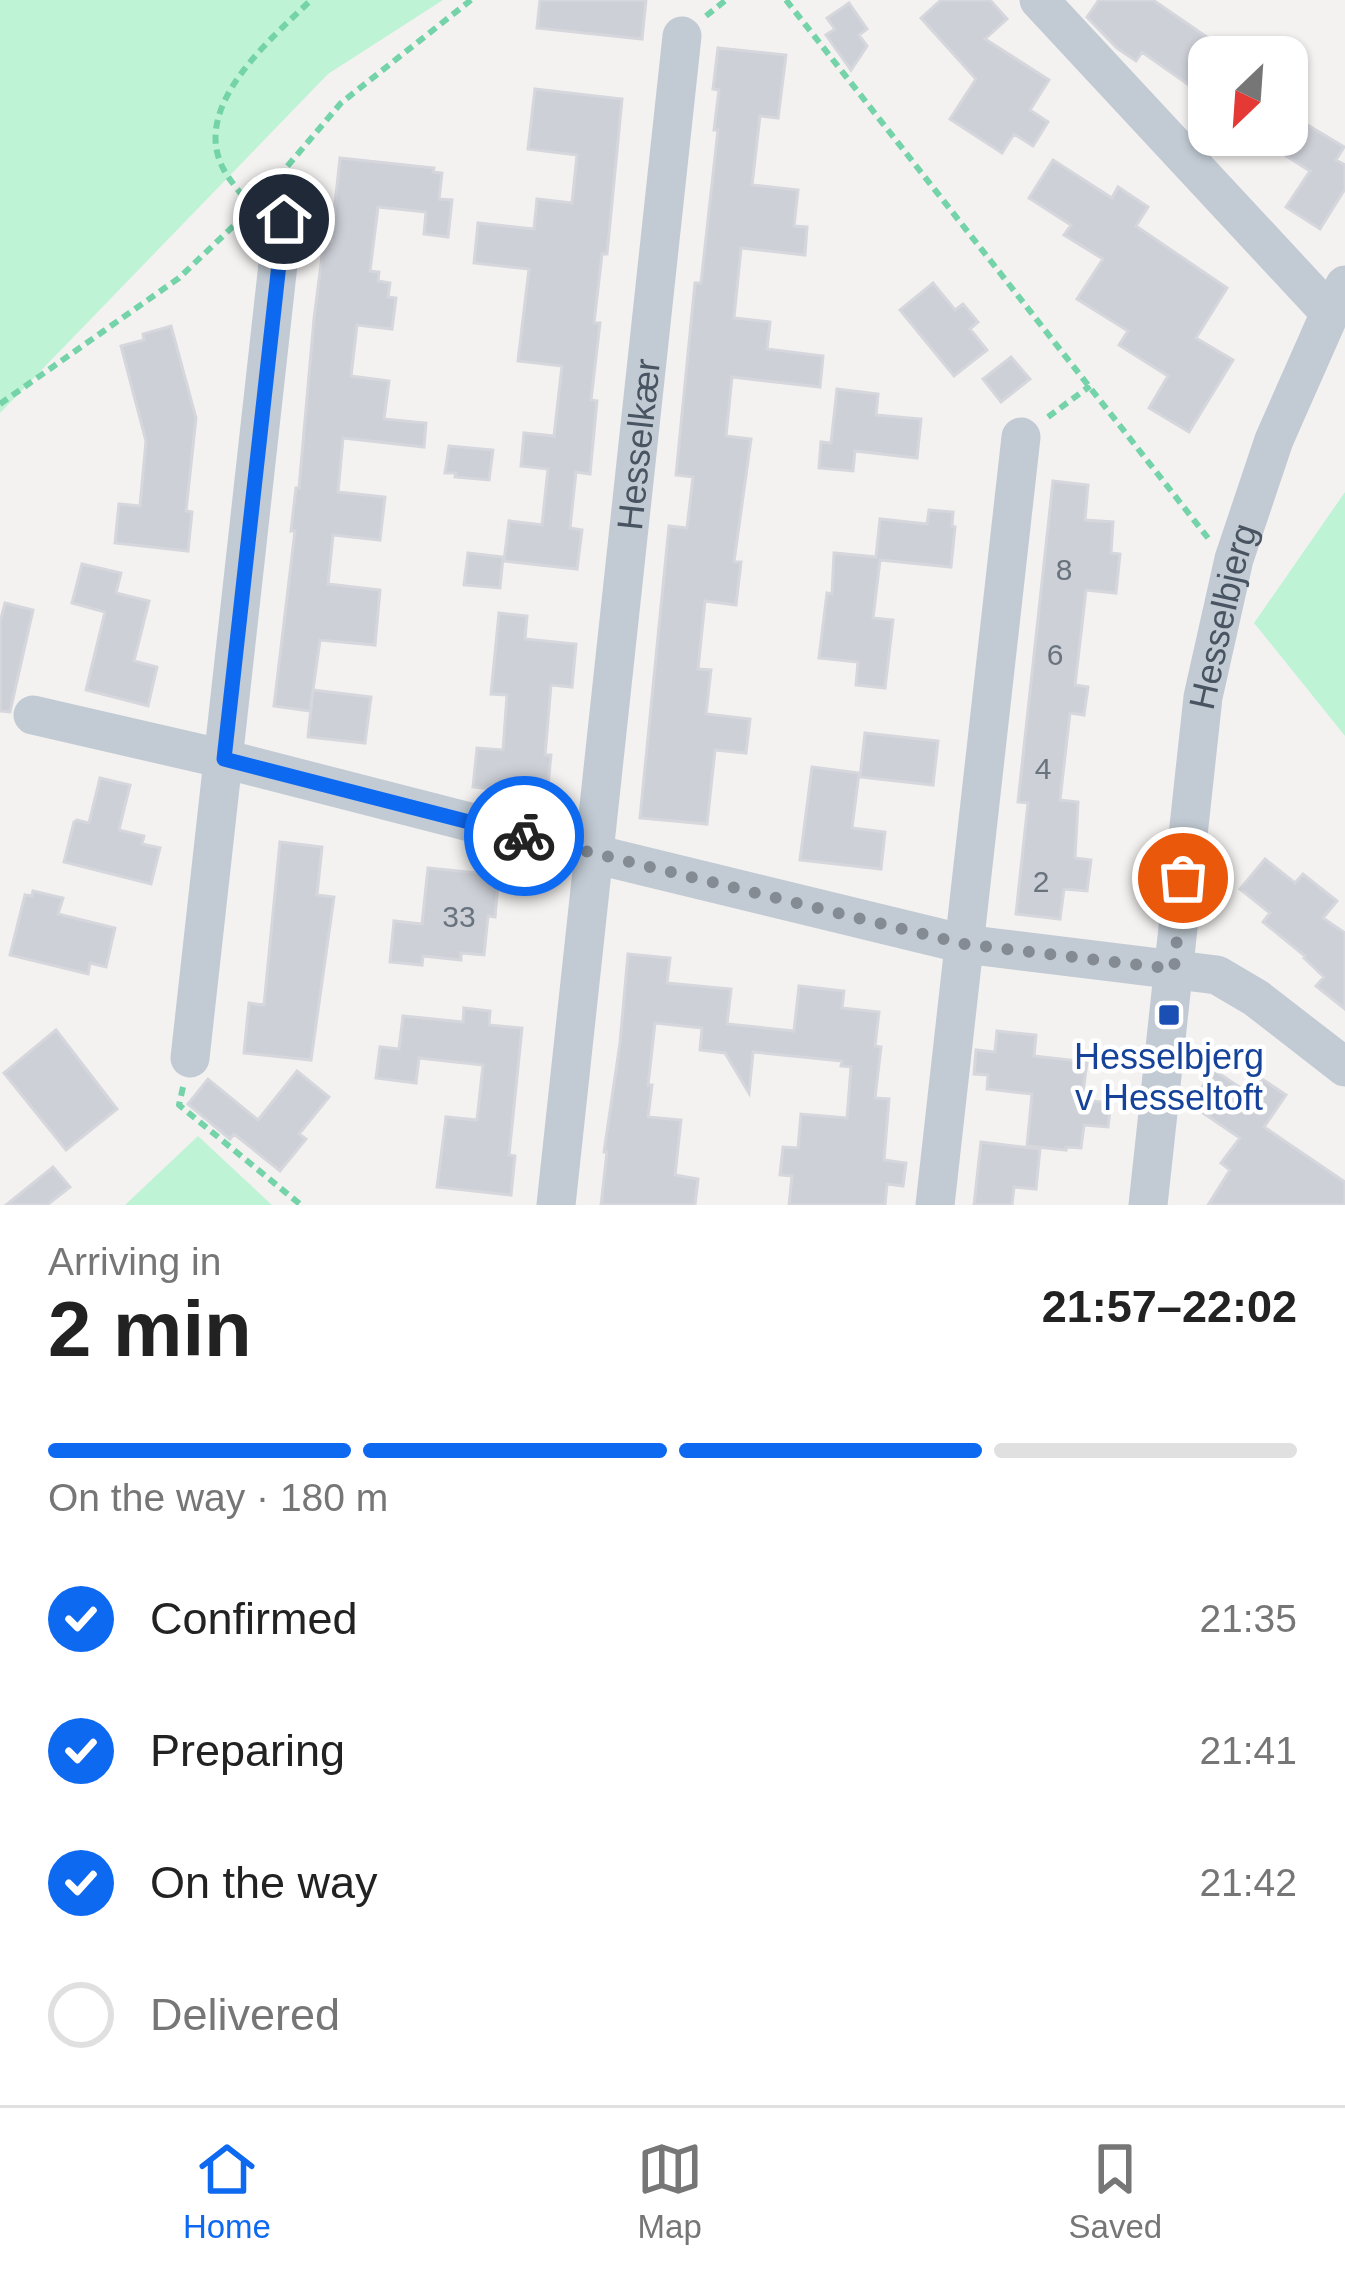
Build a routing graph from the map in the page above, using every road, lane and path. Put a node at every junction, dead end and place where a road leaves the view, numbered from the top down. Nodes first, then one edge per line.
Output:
1 (311, 0) edge
2 (471, 0) edge
3 (786, 0) edge
4 (1039, 0) edge
5 (682, 36) dead end
6 (268, 206) junction
7 (1337, 299) edge
8 (1090, 386) junction
9 (0, 404) edge
10 (1021, 436) joint
11 (1234, 559) junction
12 (33, 716) dead end
13 (224, 759) junction
14 (594, 854) junction
15 (964, 944) junction
16 (1174, 969) junction
17 (190, 1058) joint
18 (1345, 1067) edge
19 (301, 1205) edge
20 (556, 1205) edge
21 (934, 1205) edge
22 (1148, 1205) edge

1 - 6 path
2 - 6 path
3 - 8 path
4 - 7 street
5 - 14 street, Hesselkær
6 - 9 path
6 - 13 street
7 - 11 street, Hesselbjerg
8 - 10 path
8 - 11 path
10 - 15 street
11 - 16 street, Hesselbjerg
12 - 13 street
13 - 14 street
13 - 17 street
14 - 15 street
14 - 20 street, Hesselkær
15 - 16 street
15 - 21 street
16 - 18 street
16 - 22 street, Hesselbjerg
17 - 19 path

